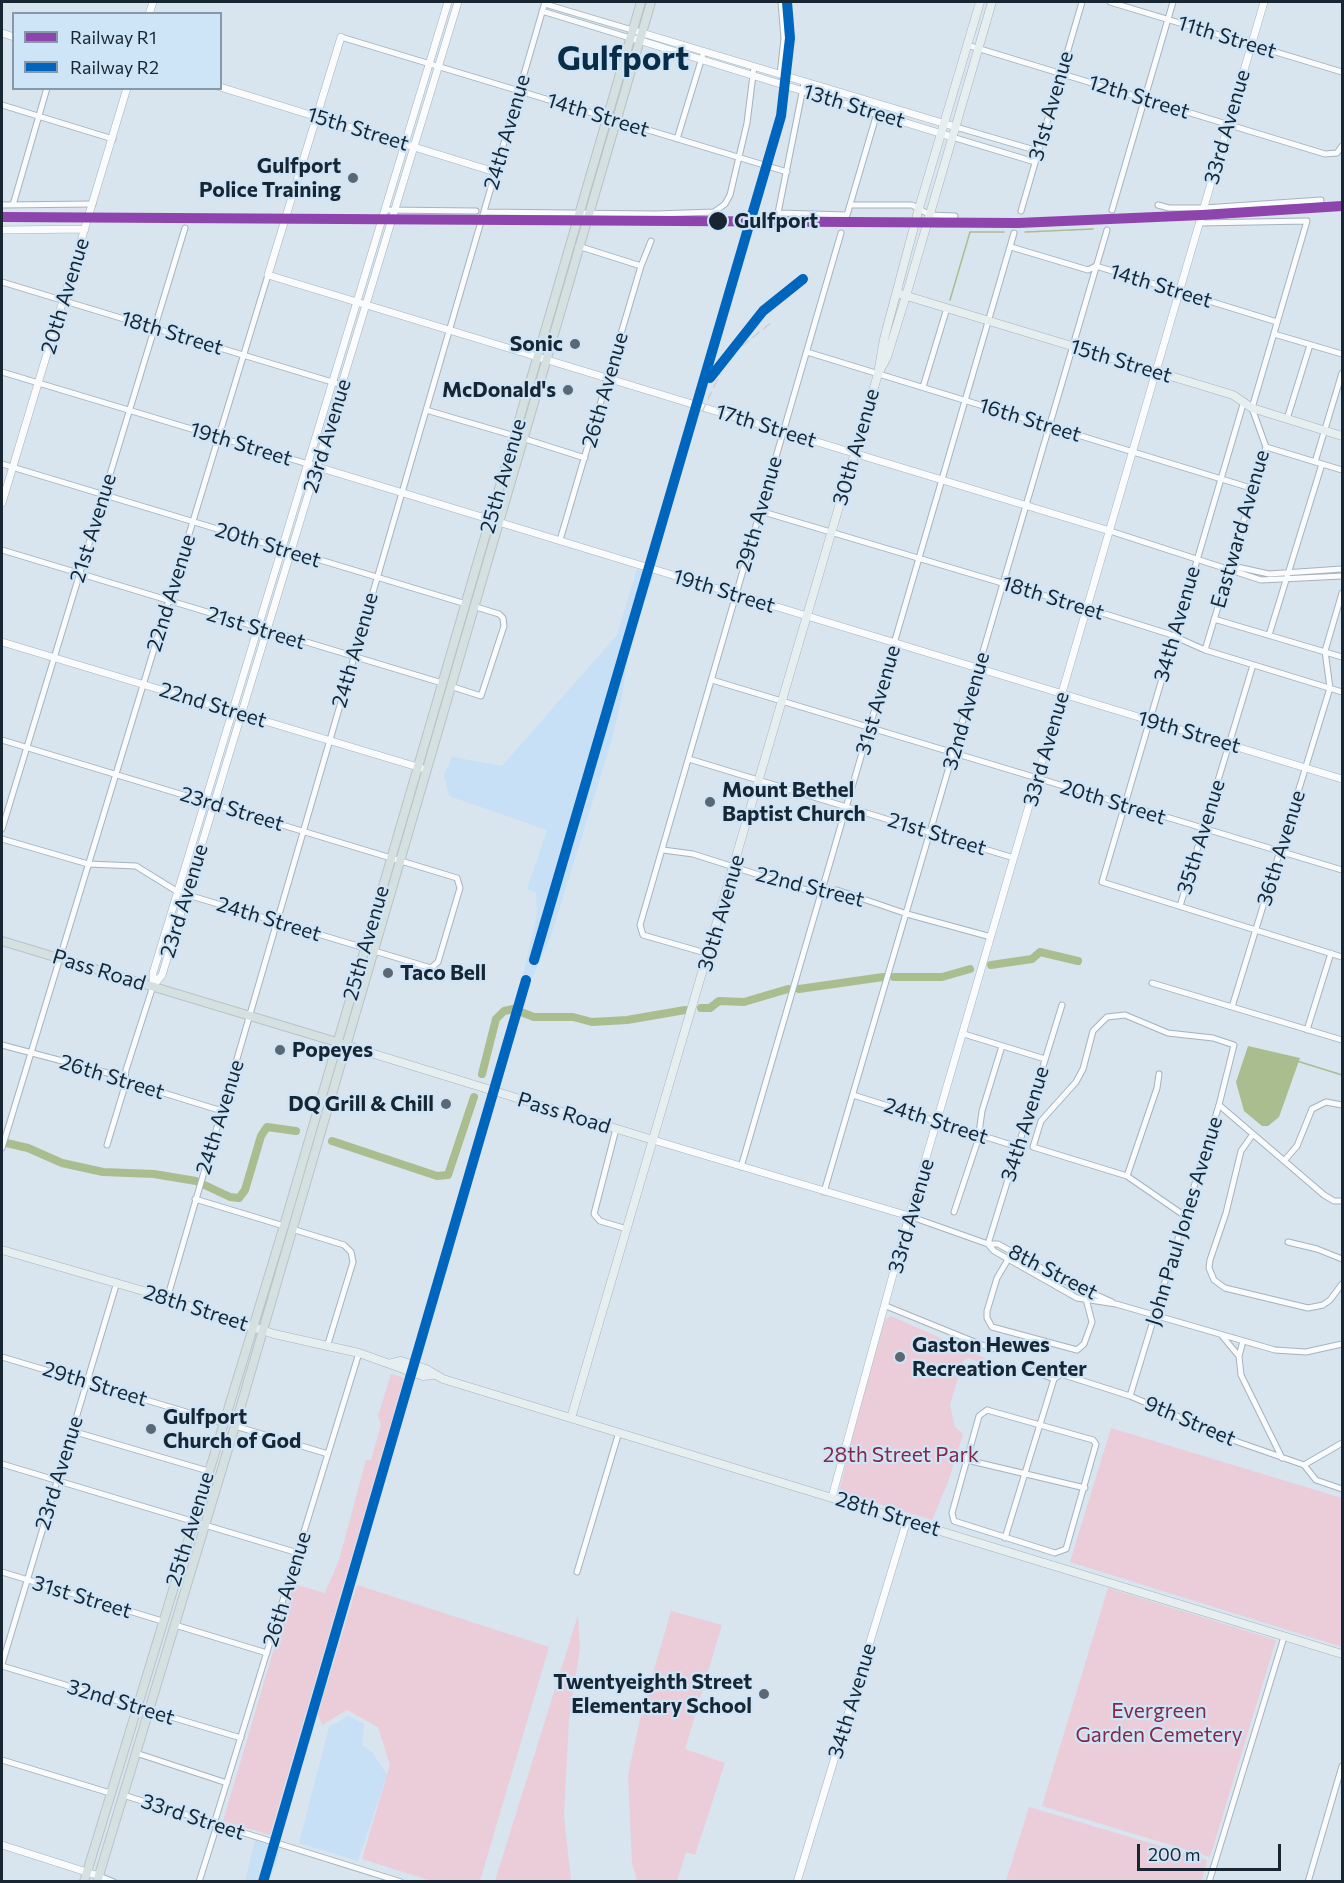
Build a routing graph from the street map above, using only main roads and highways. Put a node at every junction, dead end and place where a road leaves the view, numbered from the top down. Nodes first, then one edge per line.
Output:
1 (641, 2) edge
2 (651, 2) edge
3 (980, 2) edge
4 (992, 2) edge
5 (636, 35) junction
6 (583, 214) junction
7 (897, 293) junction
8 (906, 296) junction
9 (541, 358) junction
10 (878, 374) junction
11 (1342, 436) edge
12 (2, 941) edge
13 (341, 1044) junction
14 (653, 1140) junction
15 (2, 1250) edge
16 (258, 1329) junction
17 (572, 1418) junction
18 (1342, 1654) edge
19 (98, 1879) edge
20 (84, 1881) edge

1 - 5 main road, 25th Avenue
2 - 5 main road, 25th Avenue
3 - 7 main road, 30th Avenue
4 - 8 main road, 30th Avenue
5 - 6 main road, 25th Avenue
6 - 9 main road, 25th Avenue
6 - 9 main road, 25th Avenue
7 - 8 main road, 15th Street
7 - 10 main road, 30th Avenue
8 - 10 main road, 30th Avenue
8 - 11 main road, 15th Street
9 - 13 main road, 25th Avenue
10 - 14 main road, 30th Avenue
12 - 13 main road, Pass Road
13 - 14 main road, Pass Road
13 - 16 main road, 25th Avenue
14 - 17 main road, 30th Avenue
15 - 16 main road, 28th Street
16 - 17 main road, 28th Street
16 - 19 main road, 25th Avenue
16 - 20 main road, 25th Avenue
17 - 18 main road, 28th Street

